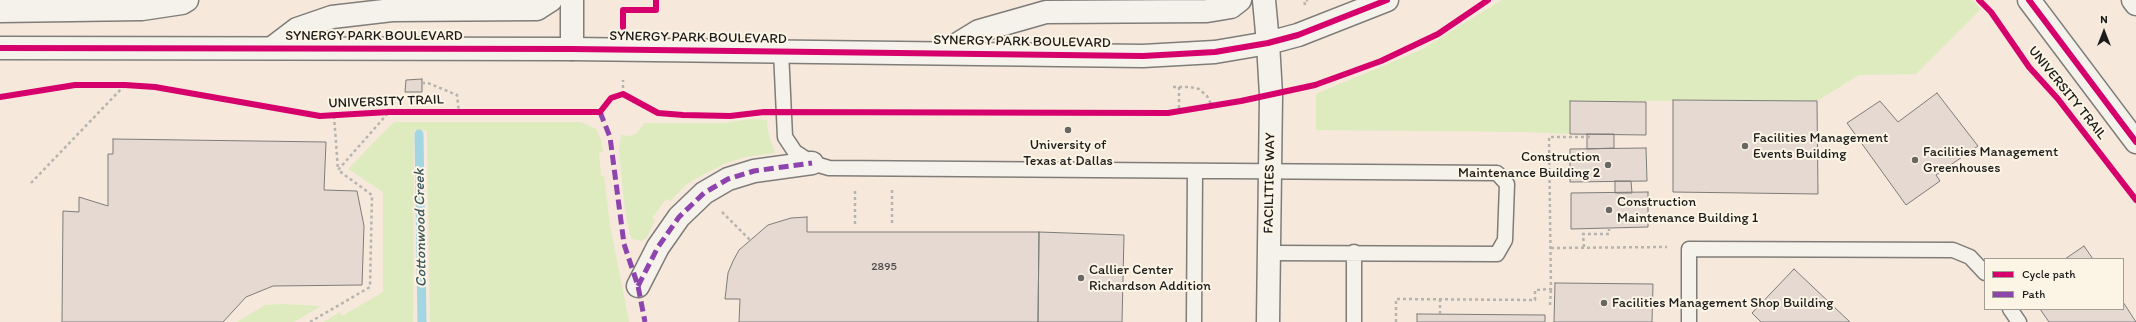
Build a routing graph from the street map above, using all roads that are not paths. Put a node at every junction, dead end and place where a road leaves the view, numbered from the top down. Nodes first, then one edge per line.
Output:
1 (187, 0) edge
2 (551, 0) edge
3 (572, 0) edge
4 (1240, 0) edge
5 (1264, 0) edge
6 (1387, 0) edge
7 (2029, 0) edge
8 (2133, 0) edge
9 (2136, 4) edge
10 (0, 11) edge
11 (1268, 43) junction
12 (0, 48) edge
13 (272, 48) junction
14 (572, 48) junction
15 (781, 51) junction
16 (943, 53) junction
17 (2136, 142) edge
18 (812, 163) junction
19 (1195, 171) junction
20 (1270, 171) junction
21 (1354, 252) junction
22 (1269, 253) junction
23 (1984, 272) edge
24 (638, 286) dead end
25 (2011, 310) edge
26 (1194, 322) edge
27 (1268, 322) edge
28 (1354, 322) edge
29 (1689, 322) edge
30 (2019, 322) edge

1 - 10 street
2 - 13 street
3 - 14 street
4 - 16 street
5 - 11 street, FACILITIES WAY
6 - 11 street, SYNERGY PARK BOULEVARD
7 - 17 street
8 - 9 street
11 - 16 street, SYNERGY PARK BOULEVARD
11 - 20 street, FACILITIES WAY
12 - 13 street, SYNERGY PARK BOULEVARD
13 - 14 street, SYNERGY PARK BOULEVARD
14 - 15 street, SYNERGY PARK BOULEVARD
15 - 16 street, SYNERGY PARK BOULEVARD
15 - 18 lane
18 - 19 lane
18 - 24 street
19 - 20 lane
19 - 26 lane
20 - 21 lane
20 - 22 street, FACILITIES WAY
21 - 22 lane
21 - 28 lane
22 - 27 street, FACILITIES WAY
23 - 29 lane
25 - 30 lane

